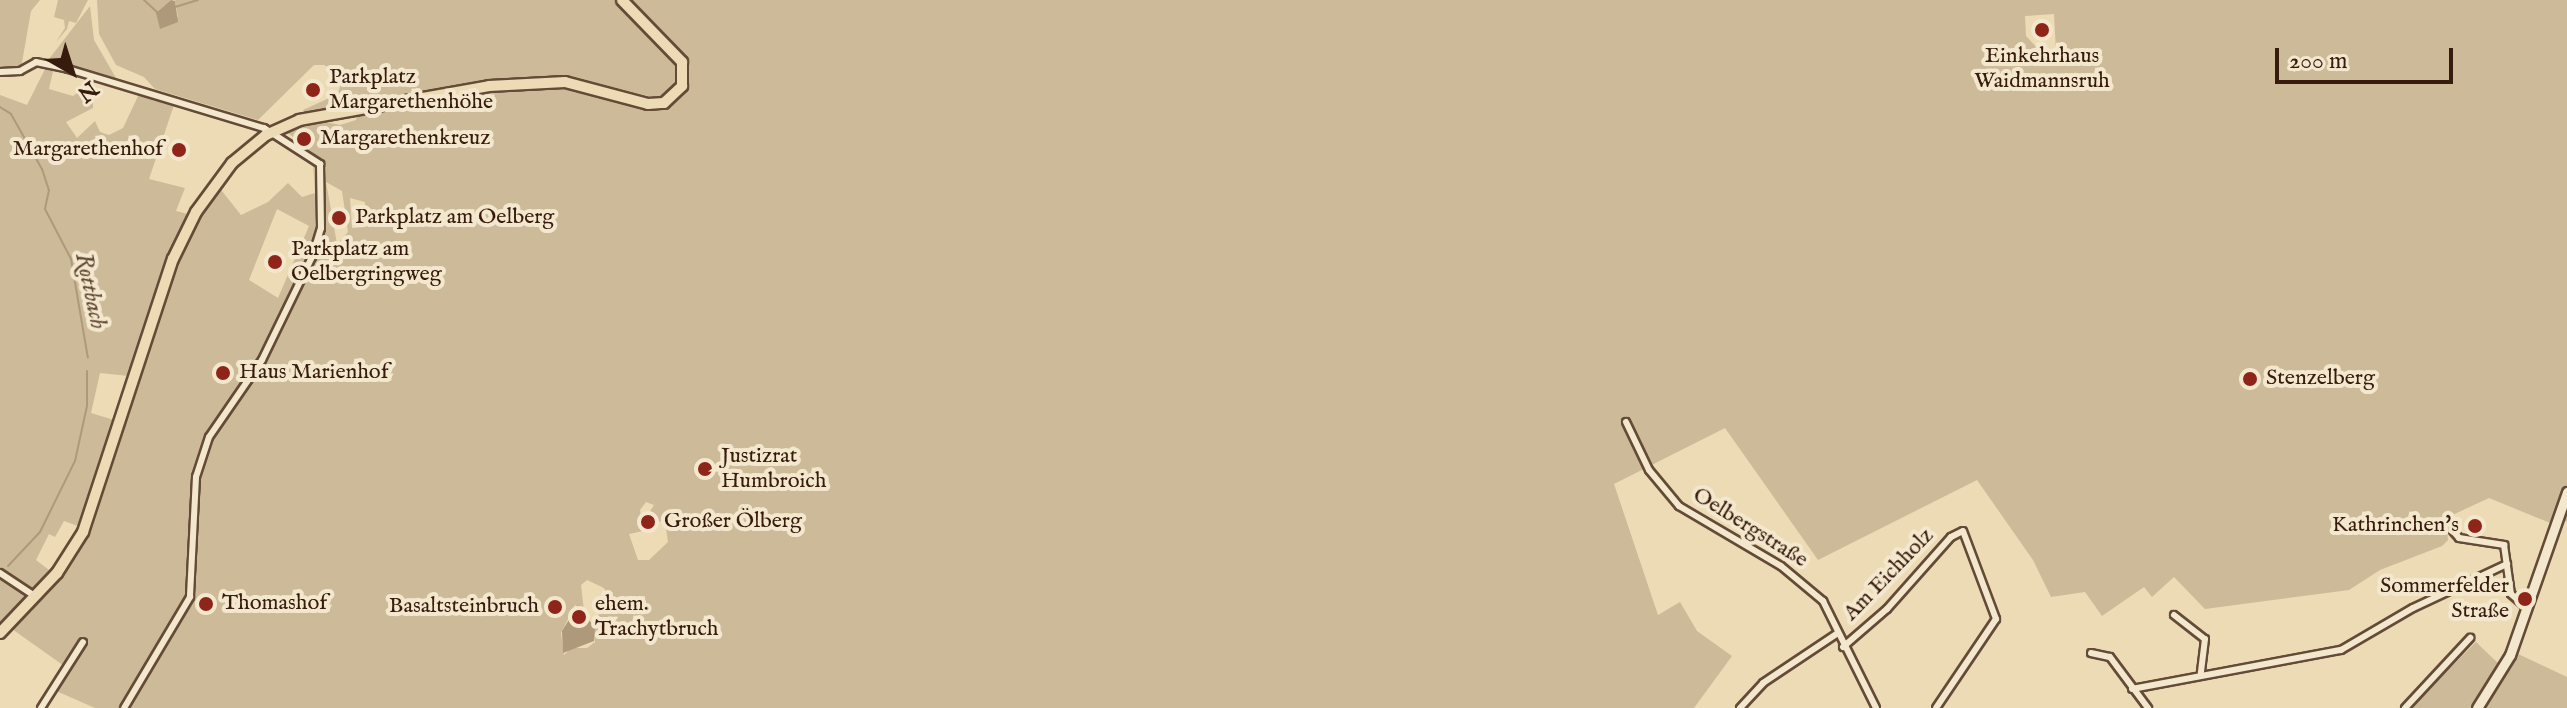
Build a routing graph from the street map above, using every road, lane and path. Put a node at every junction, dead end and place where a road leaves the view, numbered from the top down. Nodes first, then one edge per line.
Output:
1 (622, 0) edge
2 (0, 72) edge
3 (272, 132) junction
4 (1626, 422) dead end
5 (2567, 492) edge
6 (2453, 531) dead end
7 (2507, 564) junction
8 (0, 573) edge
9 (36, 597) junction
10 (2527, 608) junction
11 (2174, 615) dead end
12 (0, 633) edge
13 (1838, 633) junction
14 (2470, 638) dead end
15 (83, 642) dead end
16 (1843, 647) junction
17 (2091, 653) dead end
18 (2201, 673) junction
19 (2132, 689) junction
20 (41, 708) edge
21 (124, 708) edge
22 (1740, 708) edge
23 (1876, 708) edge
24 (1936, 708) edge
25 (2148, 708) edge
26 (2405, 708) edge
27 (2477, 708) edge

1 - 3 main road
2 - 3 street
3 - 9 main road
3 - 21 street
4 - 13 street, Oelbergstraße
5 - 10 main road
6 - 7 street
7 - 10 street
7 - 18 street
8 - 9 street
9 - 12 main road
10 - 27 main road
11 - 18 street
13 - 16 street, Oelbergstraße
13 - 22 street
14 - 26 street
15 - 20 street
16 - 23 street, Oelbergstraße
16 - 24 street, Am Eichholz
17 - 19 street
18 - 19 street
19 - 25 street

